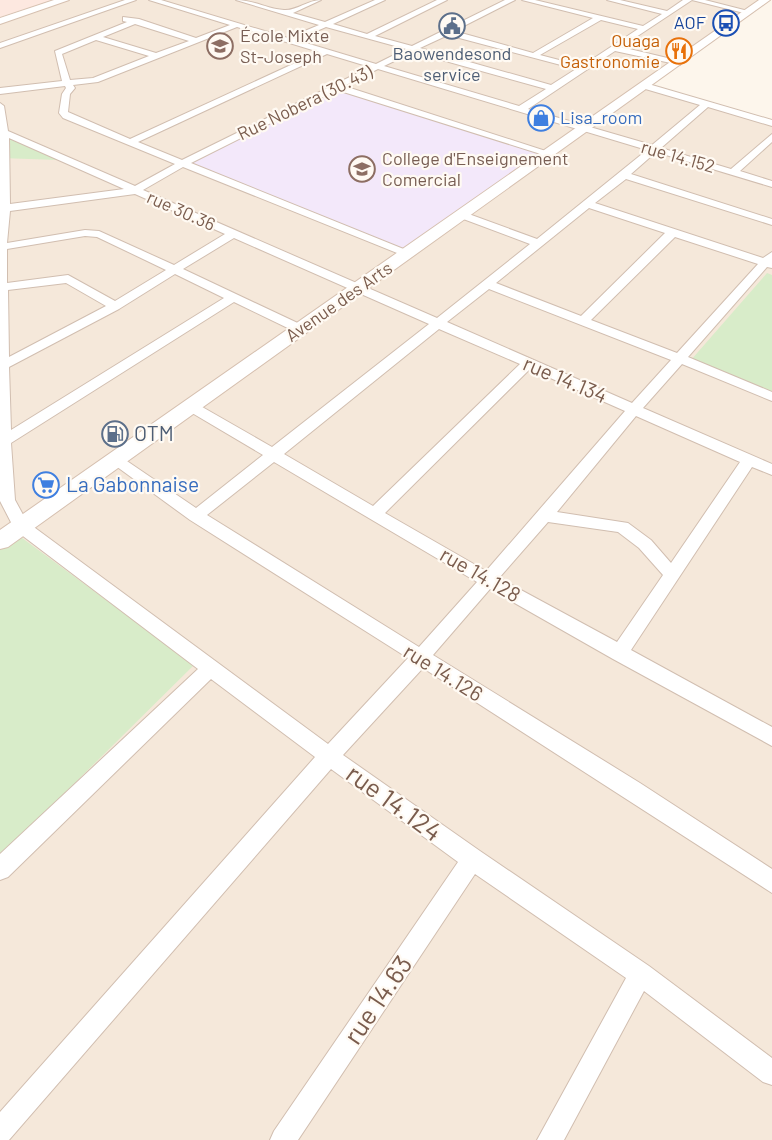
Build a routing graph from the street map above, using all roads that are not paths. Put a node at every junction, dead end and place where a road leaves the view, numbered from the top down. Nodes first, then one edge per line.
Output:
1 (52, 0) edge
2 (64, 0) edge
3 (132, 0) edge
4 (153, 0) edge
5 (240, 0) edge
6 (317, 0) edge
7 (381, 0) edge
8 (425, 0) edge
9 (511, 0) edge
10 (526, 0) edge
11 (611, 0) edge
12 (688, 0) edge
13 (695, 0) edge
14 (765, 0) edge
15 (440, 1) edge
16 (102, 11) junction
17 (748, 12) junction
18 (286, 13) junction
19 (668, 13) junction
20 (598, 18) junction
21 (0, 19) edge
22 (136, 21) junction
23 (326, 24) junction
24 (237, 25) junction
25 (643, 28) junction
26 (447, 32) junction
27 (368, 36) junction
28 (94, 37) junction
29 (290, 40) junction
30 (197, 41) junction
31 (0, 46) edge
32 (613, 48) junction
33 (414, 49) junction
34 (326, 52) junction
35 (534, 55) junction
36 (156, 56) junction
37 (677, 63) junction
38 (378, 67) junction
39 (581, 68) junction
40 (66, 82) junction
41 (645, 86) junction
42 (337, 87) junction
43 (551, 88) junction
44 (0, 91) edge
45 (706, 104) junction
46 (0, 106) edge
47 (521, 109) junction
48 (772, 123) edge
49 (585, 129) junction
50 (3, 132) junction
51 (772, 137) edge
52 (130, 142) junction
53 (3, 146) edge
54 (651, 149) junction
55 (550, 154) junction
56 (183, 163) junction
57 (733, 172) junction
58 (624, 175) junction
59 (772, 184) edge
60 (134, 191) junction
61 (587, 204) junction
62 (2, 209) edge
63 (462, 216) junction
64 (772, 222) edge
65 (673, 232) junction
66 (233, 234) junction
67 (537, 243) junction
68 (1, 247) edge
69 (407, 254) junction
70 (770, 261) edge
71 (174, 269) junction
72 (487, 284) junction
73 (3, 287) junction
74 (359, 289) junction
75 (232, 298) junction
76 (115, 306) junction
77 (583, 321) junction
78 (436, 324) junction
79 (300, 329) junction
80 (1, 338) edge
81 (681, 359) junction
82 (528, 364) junction
83 (4, 365) junction
84 (772, 397) edge
85 (192, 407) junction
86 (634, 409) junction
87 (4, 441) junction
88 (275, 455) junction
89 (749, 460) junction
90 (116, 461) junction
91 (772, 470) edge
92 (374, 514) junction
93 (196, 516) junction
94 (545, 516) junction
95 (21, 526) junction
96 (0, 541) edge
97 (672, 575) junction
98 (488, 580) junction
99 (619, 654) junction
100 (420, 658) junction
101 (211, 668) junction
102 (770, 731) edge
103 (329, 756) junction
104 (472, 859) junction
105 (0, 869) edge
106 (772, 882) edge
107 (641, 975) junction
108 (772, 1073) edge
109 (0, 1131) edge
110 (283, 1140) edge
111 (550, 1140) edge

1 - 21 street
2 - 21 street
3 - 16 street
4 - 24 street, rue 14.152
5 - 18 street
6 - 18 street
7 - 23 street
8 - 15 street
9 - 26 street, Rue Nobera (30.43)
10 - 20 street
11 - 19 street
12 - 19 street
13 - 17 street
14 - 17 street, Avenue des Arts
15 - 27 street
16 - 22 street
16 - 31 street
17 - 37 street, Avenue des Arts
18 - 23 street
19 - 25 street
20 - 25 street
20 - 35 street
22 - 28 street
22 - 30 street
23 - 27 street
23 - 29 street
24 - 29 street, rue 14.152
24 - 30 street
25 - 32 street
26 - 33 street, Rue Nobera (30.43)
26 - 35 street
27 - 33 street
28 - 36 street
28 - 40 street
29 - 34 street, rue 14.152
30 - 36 street
32 - 37 street
32 - 39 street
33 - 38 street, Rue Nobera (30.43)
33 - 43 street
34 - 38 street, rue 14.152
34 - 52 street
35 - 39 street
36 - 40 street
37 - 41 street, Avenue des Arts
38 - 42 street, Rue Nobera (30.43)
38 - 47 street, rue 14.152
39 - 43 street
40 - 44 street
40 - 52 street
41 - 45 street
41 - 49 street, Avenue des Arts
42 - 55 street
42 - 56 street, Rue Nobera (30.43)
43 - 47 street
45 - 48 street
45 - 54 street
46 - 50 street
47 - 49 street, rue 14.152
49 - 54 street, rue 14.152
49 - 55 street, Avenue des Arts
50 - 53 street
50 - 60 street, rue 30.36
51 - 57 street
52 - 56 street
53 - 62 street
54 - 57 street, rue 14.152
54 - 58 street
55 - 63 street, Avenue des Arts
56 - 60 street, Rue Nobera (30.43)
56 - 69 street
57 - 59 street, rue 14.152
58 - 61 street
58 - 64 street
60 - 62 street
60 - 66 street, rue 30.36
61 - 65 street
61 - 67 street
62 - 68 street
63 - 67 street
63 - 69 street, Avenue des Arts
65 - 70 street
65 - 77 street
66 - 71 street
66 - 74 street, rue 30.36
67 - 72 street
68 - 71 street
68 - 73 street
69 - 74 street, Avenue des Arts
70 - 81 street
71 - 75 street
71 - 76 street
72 - 77 street
72 - 78 street
73 - 76 street
73 - 80 street
74 - 78 street, rue 14.134
74 - 79 street, Avenue des Arts
75 - 79 street
75 - 87 street
76 - 83 street
77 - 81 street
78 - 82 street, rue 14.134
78 - 88 street
79 - 85 street, Avenue des Arts
80 - 83 street
81 - 84 street
81 - 86 street
82 - 86 street, rue 14.134
82 - 92 street
83 - 87 street
85 - 88 street, rue 14.128
85 - 90 street, Avenue des Arts
86 - 89 street, rue 14.134
86 - 94 street
87 - 95 street
88 - 92 street, rue 14.128
88 - 93 street
89 - 91 street, rue 14.134
89 - 97 street
90 - 93 street, rue 14.126
90 - 95 street, Avenue des Arts
92 - 98 street, rue 14.128
93 - 100 street, rue 14.126
94 - 97 street
94 - 98 street
95 - 96 street, Avenue des Arts
95 - 101 street, rue 14.124
97 - 99 street
98 - 99 street, rue 14.128
98 - 100 street
99 - 102 street, rue 14.128
100 - 103 street
100 - 106 street, rue 14.126
101 - 103 street, rue 14.124
101 - 105 street
103 - 104 street, rue 14.124
103 - 109 street
104 - 107 street, rue 14.124
104 - 110 street, rue 14.63
107 - 108 street, rue 14.124
107 - 111 street

